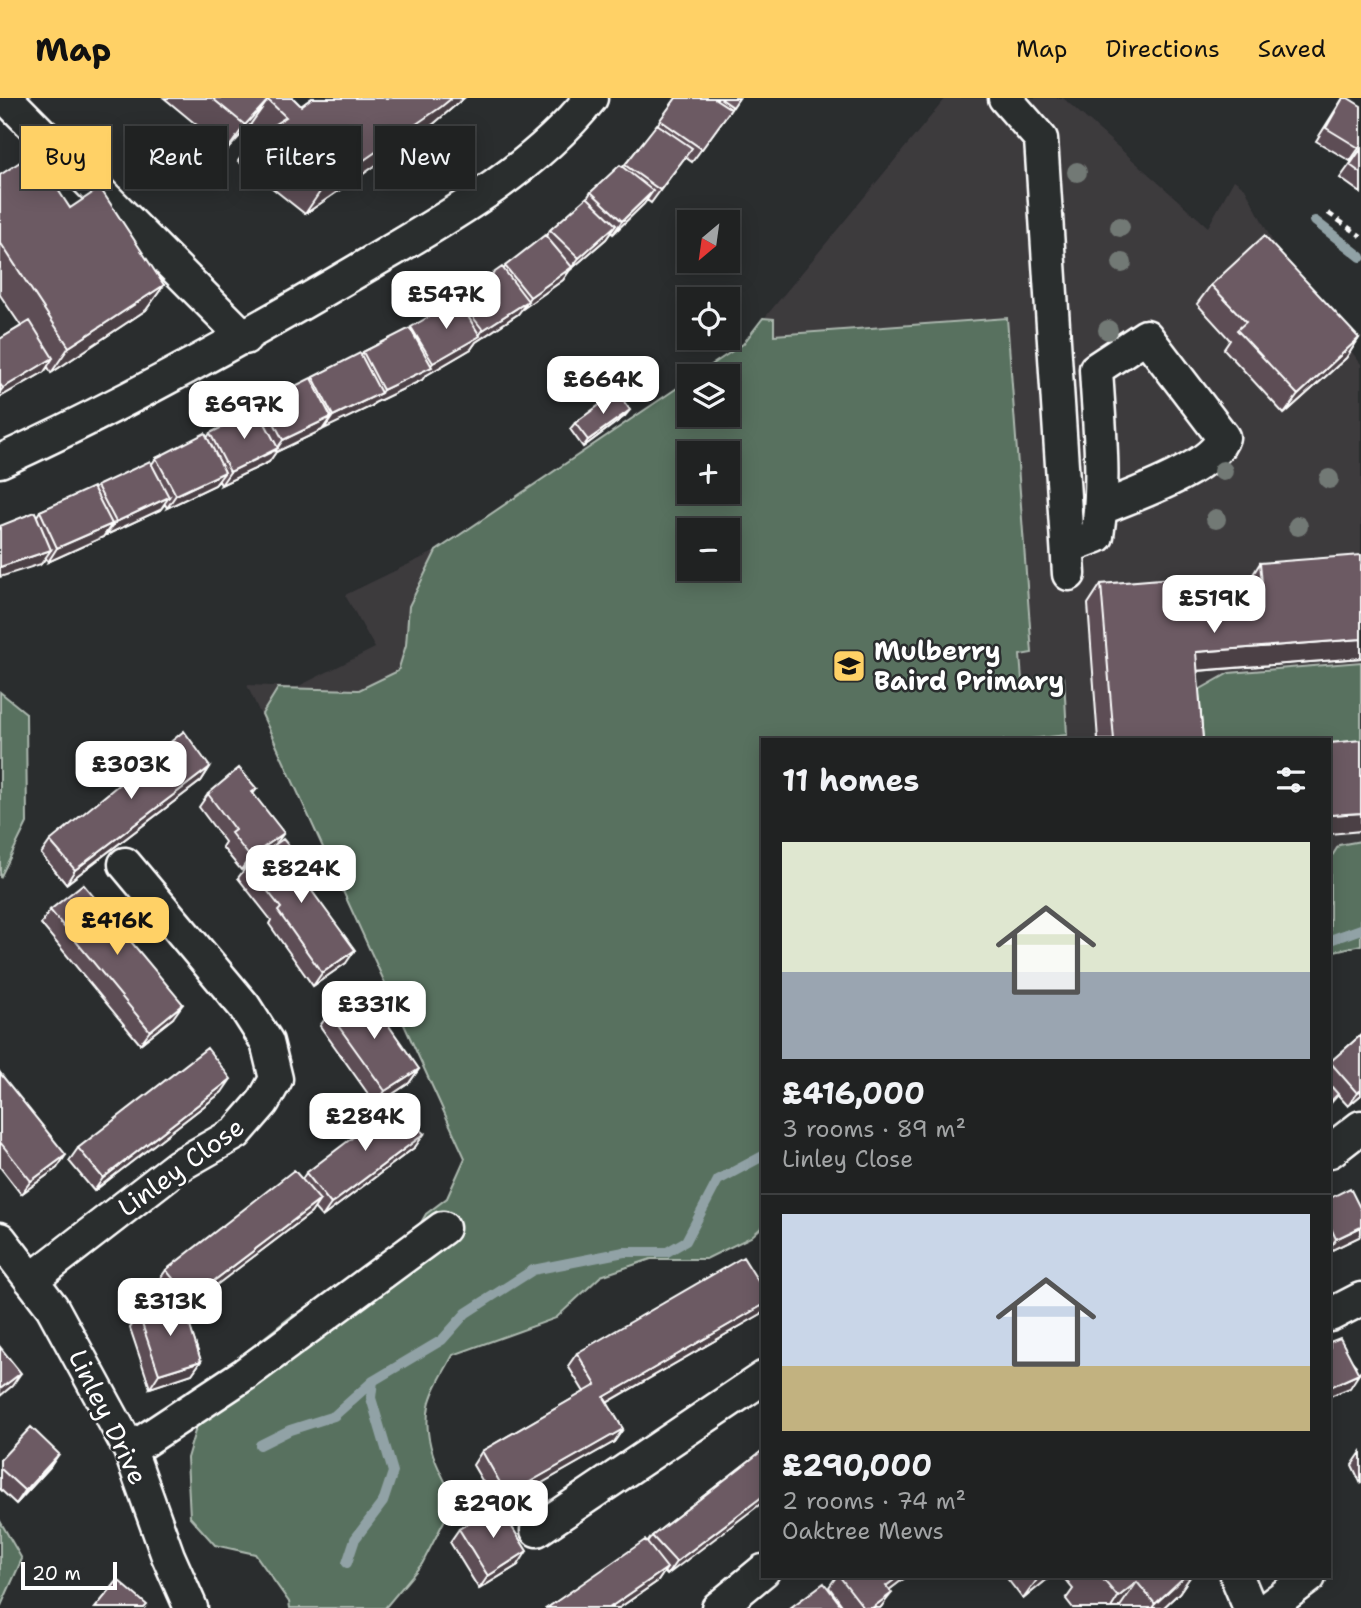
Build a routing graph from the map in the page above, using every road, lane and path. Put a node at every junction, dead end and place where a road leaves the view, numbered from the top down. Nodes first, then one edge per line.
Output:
1 (6, 98) edge
2 (591, 98) edge
3 (1005, 98) edge
4 (1328, 214) dead end
5 (1361, 236) edge
6 (245, 338) junction
7 (0, 461) edge
8 (1102, 508) junction
9 (125, 864) dead end
10 (1361, 1127) edge
11 (1331, 1150) edge
12 (443, 1228) dead end
13 (0, 1239) edge
14 (31, 1280) junction
15 (1361, 1298) edge
16 (1331, 1314) edge
17 (1346, 1356) edge
18 (1361, 1373) edge
19 (761, 1379) edge
20 (130, 1450) junction
21 (537, 1530) dead end
22 (761, 1573) edge
23 (1237, 1578) edge
24 (1308, 1578) edge
25 (191, 1608) edge
26 (718, 1608) edge
27 (1250, 1608) edge
28 (1268, 1608) edge

1 - 6 street
2 - 6 street
3 - 8 street
4 - 5 path
6 - 7 street
8 - 8 street
9 - 14 street, Linley Close
10 - 11 street
12 - 20 street
13 - 14 street, Linley Drive
14 - 20 street, Linley Drive
15 - 16 street
17 - 18 path
19 - 21 street
20 - 25 street, Linley Drive
22 - 26 street
23 - 27 street
24 - 28 street

